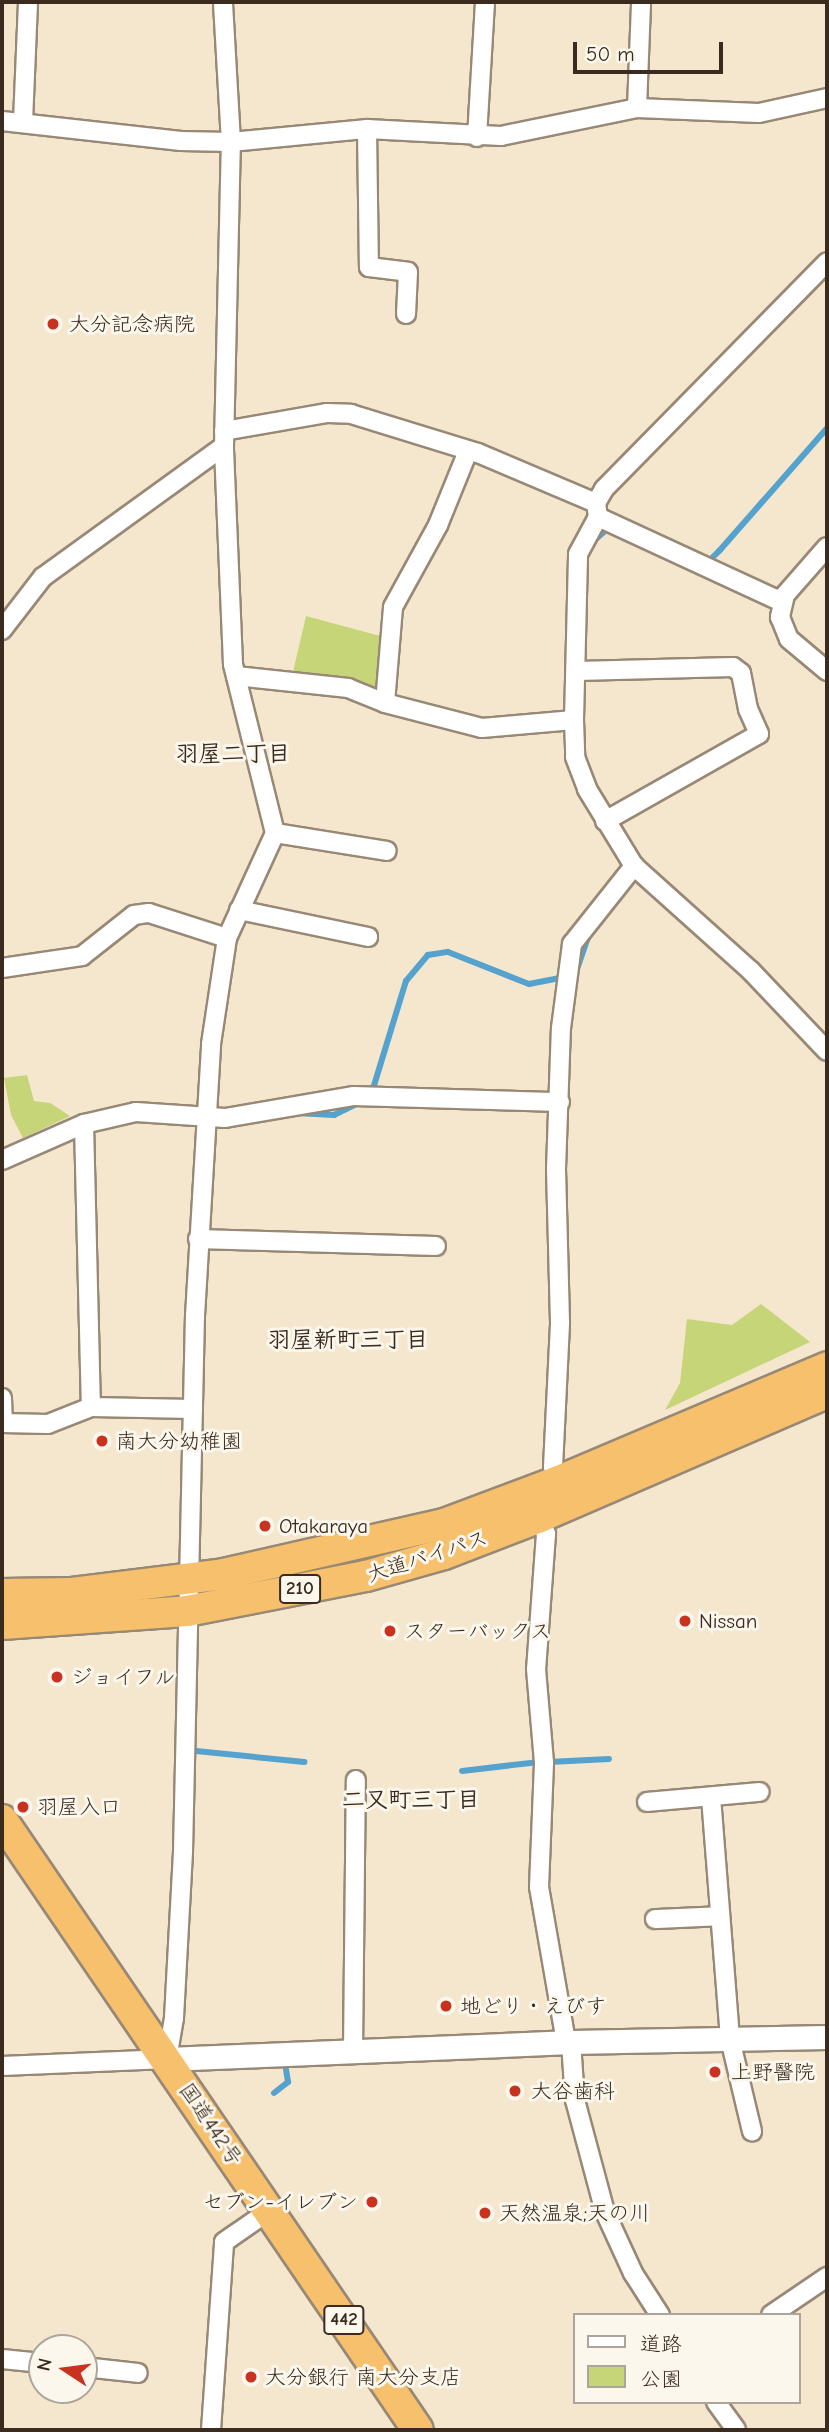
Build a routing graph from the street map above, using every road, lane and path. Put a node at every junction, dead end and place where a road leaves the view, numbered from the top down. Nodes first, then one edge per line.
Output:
1 (28, 2) edge
2 (223, 2) edge
3 (485, 2) edge
4 (641, 2) edge
5 (827, 98) edge
6 (637, 108) junction
7 (2, 121) edge
8 (23, 122) junction
9 (367, 129) junction
10 (477, 136) junction
11 (231, 142) junction
12 (827, 262) edge
13 (406, 314) dead end
14 (224, 438) junction
15 (468, 451) junction
16 (597, 510) junction
17 (827, 547) edge
18 (782, 602) junction
19 (2, 630) edge
20 (576, 671) junction
21 (827, 671) edge
22 (236, 676) junction
23 (385, 703) junction
24 (574, 720) junction
25 (606, 821) junction
26 (275, 833) junction
27 (387, 851) dead end
28 (634, 866) junction
29 (239, 910) junction
30 (368, 937) dead end
31 (227, 938) junction
32 (2, 968) edge
33 (827, 1051) edge
34 (560, 1102) junction
35 (205, 1116) junction
36 (85, 1124) junction
37 (2, 1160) edge
38 (198, 1239) junction
39 (436, 1246) dead end
40 (827, 1367) edge
41 (827, 1393) edge
42 (2, 1398) edge
43 (92, 1407) junction
44 (193, 1409) junction
45 (559, 1481) junction
46 (585, 1499) junction
47 (531, 1507) junction
48 (186, 1580) junction
49 (2, 1594) edge
50 (187, 1611) junction
51 (2, 1624) edge
52 (356, 1780) dead end
53 (761, 1793) dead end
54 (711, 1797) junction
55 (647, 1802) dead end
56 (2, 1820) edge
57 (720, 1916) junction
58 (654, 1919) dead end
59 (827, 2037) edge
60 (730, 2039) junction
61 (569, 2042) junction
62 (353, 2052) junction
63 (167, 2059) junction
64 (2, 2066) edge
65 (752, 2131) dead end
66 (270, 2210) junction
67 (827, 2277) edge
68 (659, 2313) edge
69 (774, 2313) edge
70 (2, 2359) edge
71 (28, 2362) edge
72 (98, 2368) edge
73 (138, 2372) dead end
74 (717, 2404) edge
75 (211, 2430) edge
76 (418, 2430) edge
77 (736, 2430) edge

1 - 8 street
2 - 11 street
3 - 10 street
4 - 6 street
5 - 6 street
6 - 10 street
7 - 8 street
8 - 11 street
9 - 10 street
9 - 11 street
9 - 13 street
11 - 14 street
12 - 16 street
14 - 15 street
14 - 19 street
14 - 22 street
15 - 16 street
15 - 23 street
16 - 18 street
16 - 20 street
17 - 18 street
18 - 21 street
20 - 24 street
20 - 25 street
22 - 23 street
22 - 26 street
23 - 24 street
24 - 25 street
25 - 28 street
26 - 27 street
26 - 29 street
28 - 33 street
28 - 34 street
29 - 30 street
29 - 31 street
31 - 32 street
31 - 35 street
34 - 35 street
34 - 45 street
35 - 36 street
35 - 38 street
36 - 37 street
36 - 43 street
38 - 39 street
38 - 44 street
40 - 45 highway, 大道バイパス / 210
41 - 46 highway, 大道バイパス / 210
42 - 43 street
43 - 44 street
44 - 48 street
45 - 46 street
45 - 47 highway, 大道バイパス / 210
46 - 47 highway, 大道バイパス / 210
47 - 48 highway, 大道バイパス / 210
47 - 50 highway, 大道バイパス / 210
47 - 61 street
48 - 49 highway, 大道バイパス / 210
48 - 50 street
50 - 51 highway, 大道バイパス / 210
50 - 63 street
52 - 62 street
53 - 54 street
54 - 55 street
54 - 57 street
56 - 63 highway, 国道442号 / 442
57 - 58 street
57 - 60 street
59 - 60 street
60 - 61 street
60 - 65 street
61 - 62 street
61 - 68 street
62 - 63 street
63 - 64 street
63 - 66 highway, 国道442号 / 442
66 - 75 street
66 - 76 highway, 国道442号 / 442
67 - 69 street
70 - 71 street
72 - 73 street
74 - 77 street

